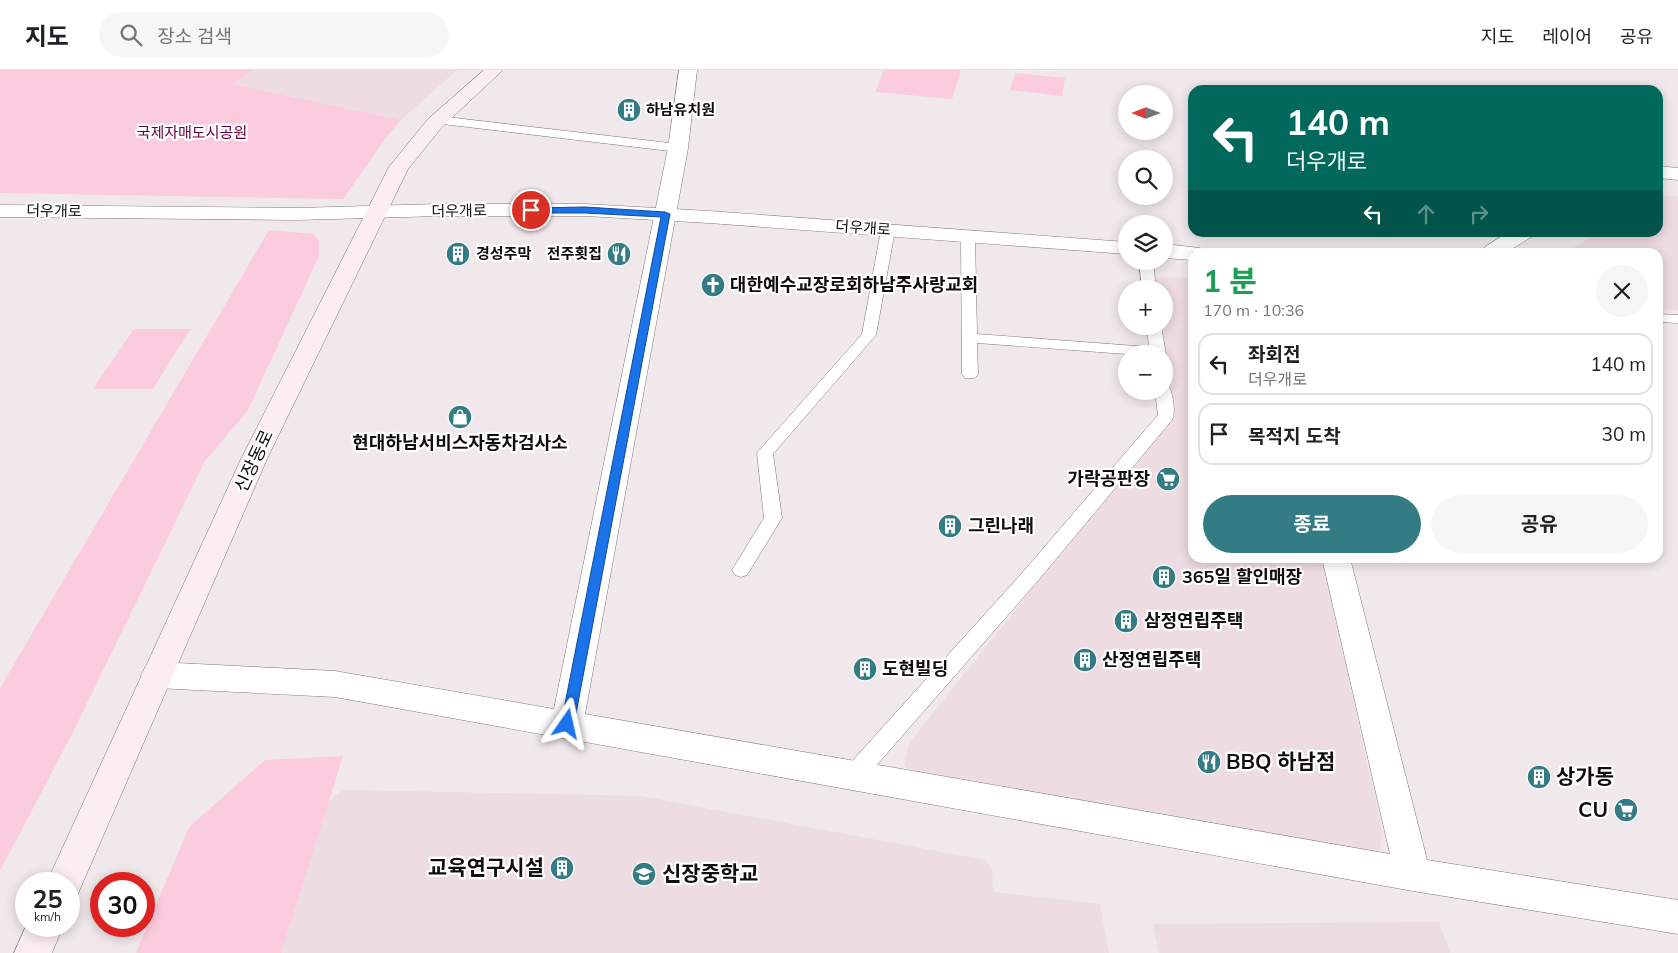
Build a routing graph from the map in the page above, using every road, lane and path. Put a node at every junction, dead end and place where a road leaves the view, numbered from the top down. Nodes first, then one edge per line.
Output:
1 (494, 70) edge
2 (688, 70) edge
3 (438, 120) junction
4 (678, 148) junction
5 (1663, 172) edge
6 (1678, 174) edge
7 (0, 210) edge
8 (374, 214) junction
9 (665, 214) junction
10 (888, 230) junction
11 (968, 236) junction
12 (1516, 237) edge
13 (1118, 247) edge
14 (1499, 248) edge
15 (1173, 252) edge
16 (1188, 253) edge
17 (1663, 318) edge
18 (1678, 319) edge
19 (970, 338) junction
20 (1118, 350) edge
21 (970, 374) dead end
22 (1164, 400) edge
23 (1337, 563) edge
24 (741, 570) dead end
25 (157, 676) junction
26 (567, 724) junction
27 (853, 776) junction
28 (69, 872) edge
29 (1413, 874) junction
30 (1678, 917) edge
31 (40, 937) edge
32 (33, 953) edge

1 - 3 main road, 신장동로
2 - 4 street
3 - 4 lane
3 - 8 main road, 신장동로
4 - 9 street
5 - 6 street
7 - 8 street, 더우개로
8 - 9 street, 더우개로
8 - 25 main road, 신장동로
9 - 10 street, 더우개로
9 - 26 street
10 - 11 street, 더우개로
10 - 24 lane
11 - 13 street, 더우개로
11 - 19 lane
12 - 14 street
15 - 16 street
17 - 18 lane
19 - 20 lane
19 - 21 lane
22 - 27 lane
23 - 29 street
25 - 26 street
25 - 28 main road, 신장동로
26 - 27 street
27 - 29 street
29 - 30 street
31 - 32 main road

